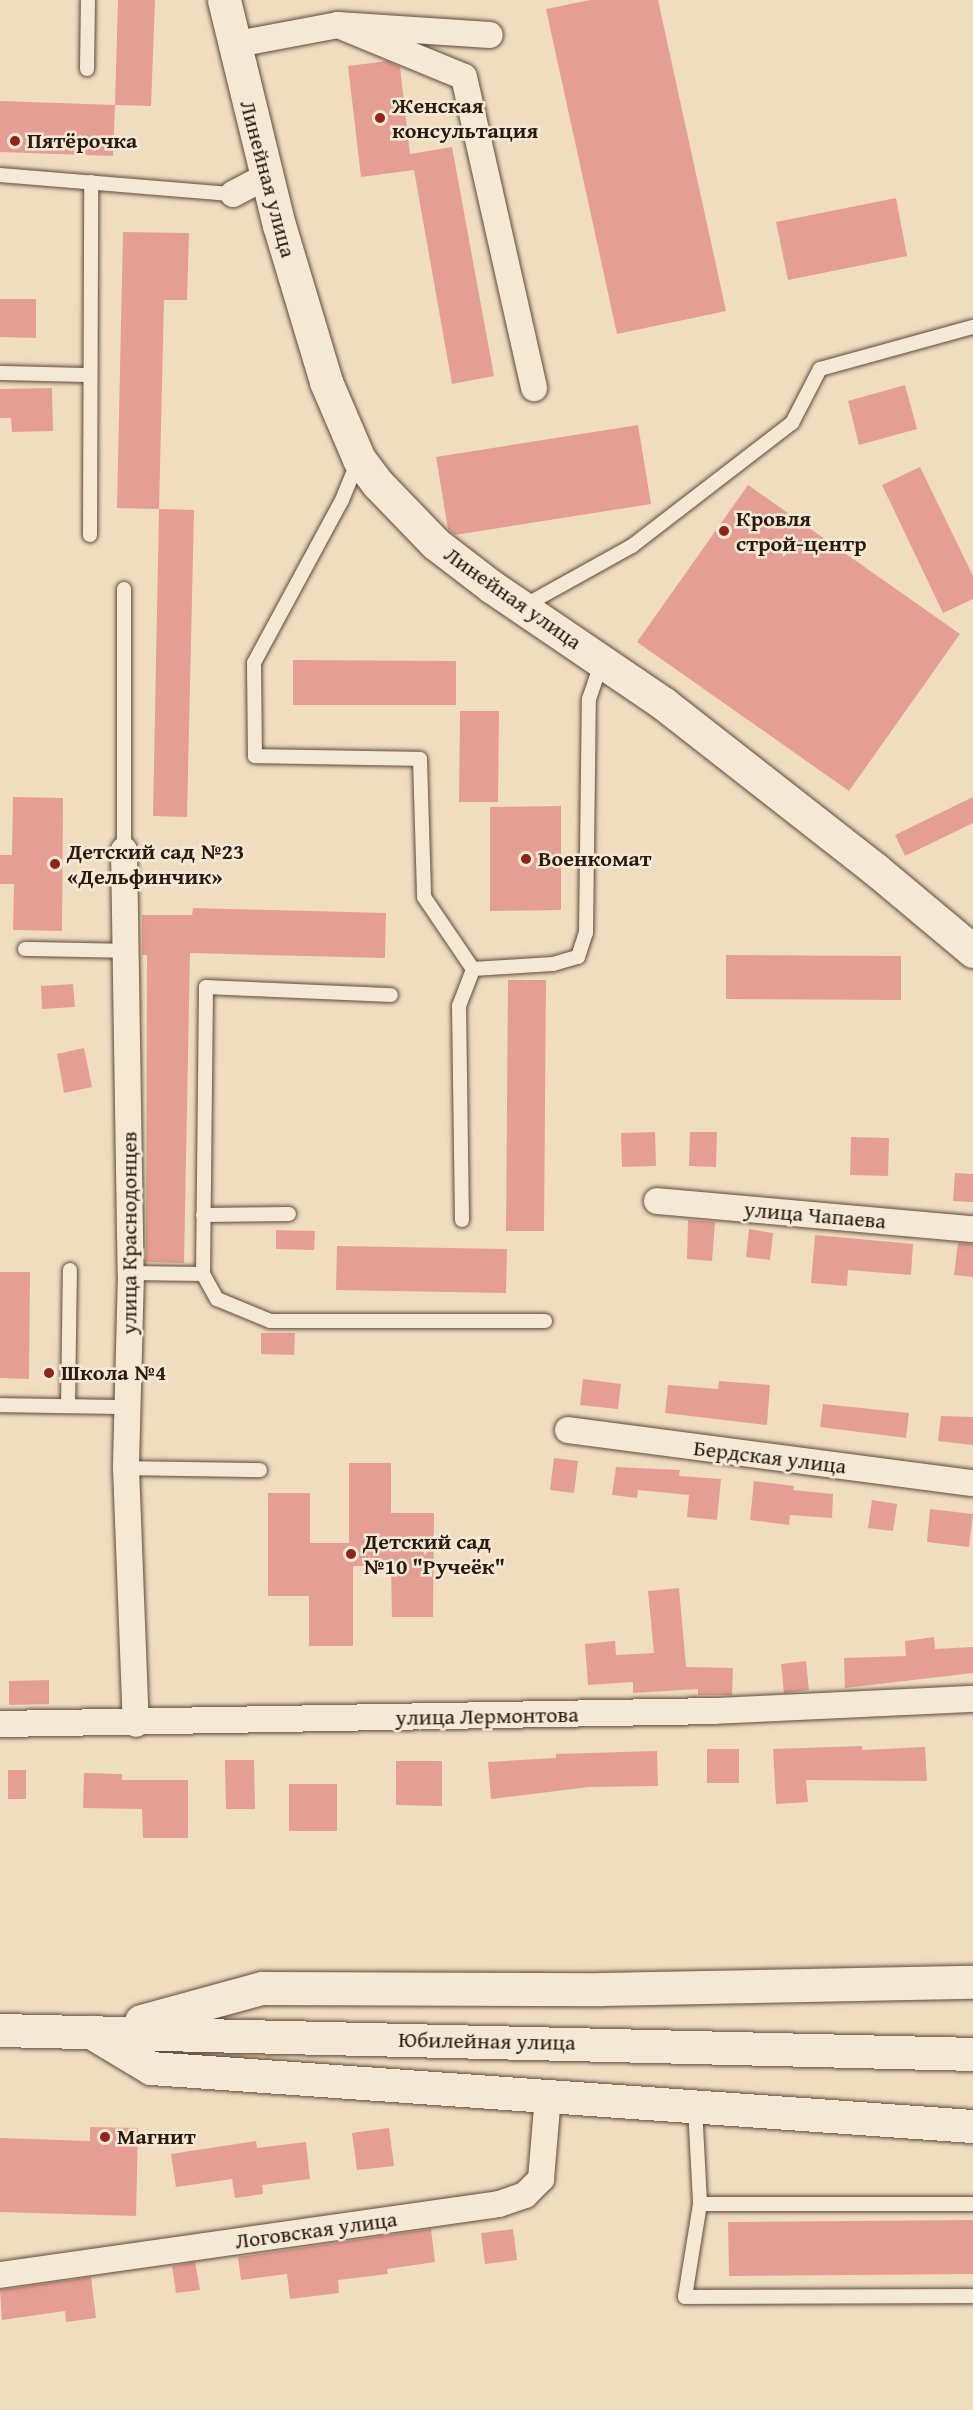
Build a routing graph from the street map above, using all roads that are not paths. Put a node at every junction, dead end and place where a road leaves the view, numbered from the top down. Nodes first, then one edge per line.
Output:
1 (88, 0) edge
2 (224, 0) edge
3 (338, 25) junction
4 (490, 35) dead end
5 (232, 45) junction
6 (87, 69) dead end
7 (0, 175) edge
8 (268, 175) junction
9 (91, 182) junction
10 (233, 194) joint
11 (973, 327) edge
12 (0, 373) edge
13 (88, 375) junction
14 (534, 388) dead end
15 (359, 459) junction
16 (90, 535) dead end
17 (124, 589) dead end
18 (522, 607) junction
19 (603, 660) junction
20 (124, 850) joint
21 (25, 949) dead end
22 (127, 951) junction
23 (973, 951) edge
24 (473, 969) junction
25 (391, 995) dead end
26 (657, 1201) dead end
27 (289, 1214) dead end
28 (203, 1215) junction
29 (462, 1220) dead end
30 (973, 1229) edge
31 (70, 1270) dead end
32 (131, 1273) junction
33 (203, 1274) junction
34 (545, 1321) dead end
35 (0, 1406) edge
36 (68, 1406) junction
37 (129, 1407) junction
38 (568, 1430) dead end
39 (126, 1468) junction
40 (260, 1470) dead end
41 (973, 1483) edge
42 (973, 1699) edge
43 (0, 1724) edge
44 (136, 1724) junction
45 (973, 1982) edge
46 (0, 2030) edge
47 (89, 2031) junction
48 (973, 2054) edge
49 (548, 2095) junction
50 (695, 2107) junction
51 (973, 2126) edge
52 (700, 2204) junction
53 (973, 2204) edge
54 (0, 2275) edge
55 (973, 2296) edge

1 - 6 lane
2 - 5 main road, Линейная улица
3 - 4 street
3 - 5 street
3 - 14 street
5 - 8 main road, Линейная улица
7 - 9 lane
8 - 10 street
8 - 15 main road, Линейная улица
9 - 10 lane
9 - 13 lane
11 - 18 lane
12 - 13 lane
13 - 16 lane
15 - 18 main road, Линейная улица
15 - 24 lane
17 - 20 lane
18 - 19 main road, Линейная улица
19 - 23 main road, Линейная улица
19 - 24 lane
20 - 22 street, улица Краснодонцев
21 - 22 lane
22 - 32 street, улица Краснодонцев
24 - 29 lane
25 - 28 lane
26 - 30 street, улица Чапаева
27 - 28 lane
28 - 33 lane
31 - 36 lane
32 - 33 lane
32 - 37 street, улица Краснодонцев
33 - 34 lane
35 - 36 lane
36 - 37 lane
37 - 39 street, улица Краснодонцев
38 - 41 street, Бердская улица
39 - 40 lane
39 - 44 street, улица Краснодонцев
42 - 44 street, улица Лермонтова
43 - 44 street, улица Лермонтова
45 - 47 main road
46 - 47 main road, Юбилейная улица
47 - 48 main road, Юбилейная улица
47 - 49 main road
49 - 50 main road
49 - 54 street, Логовская улица
50 - 51 main road
50 - 52 lane
52 - 53 lane
52 - 55 lane

